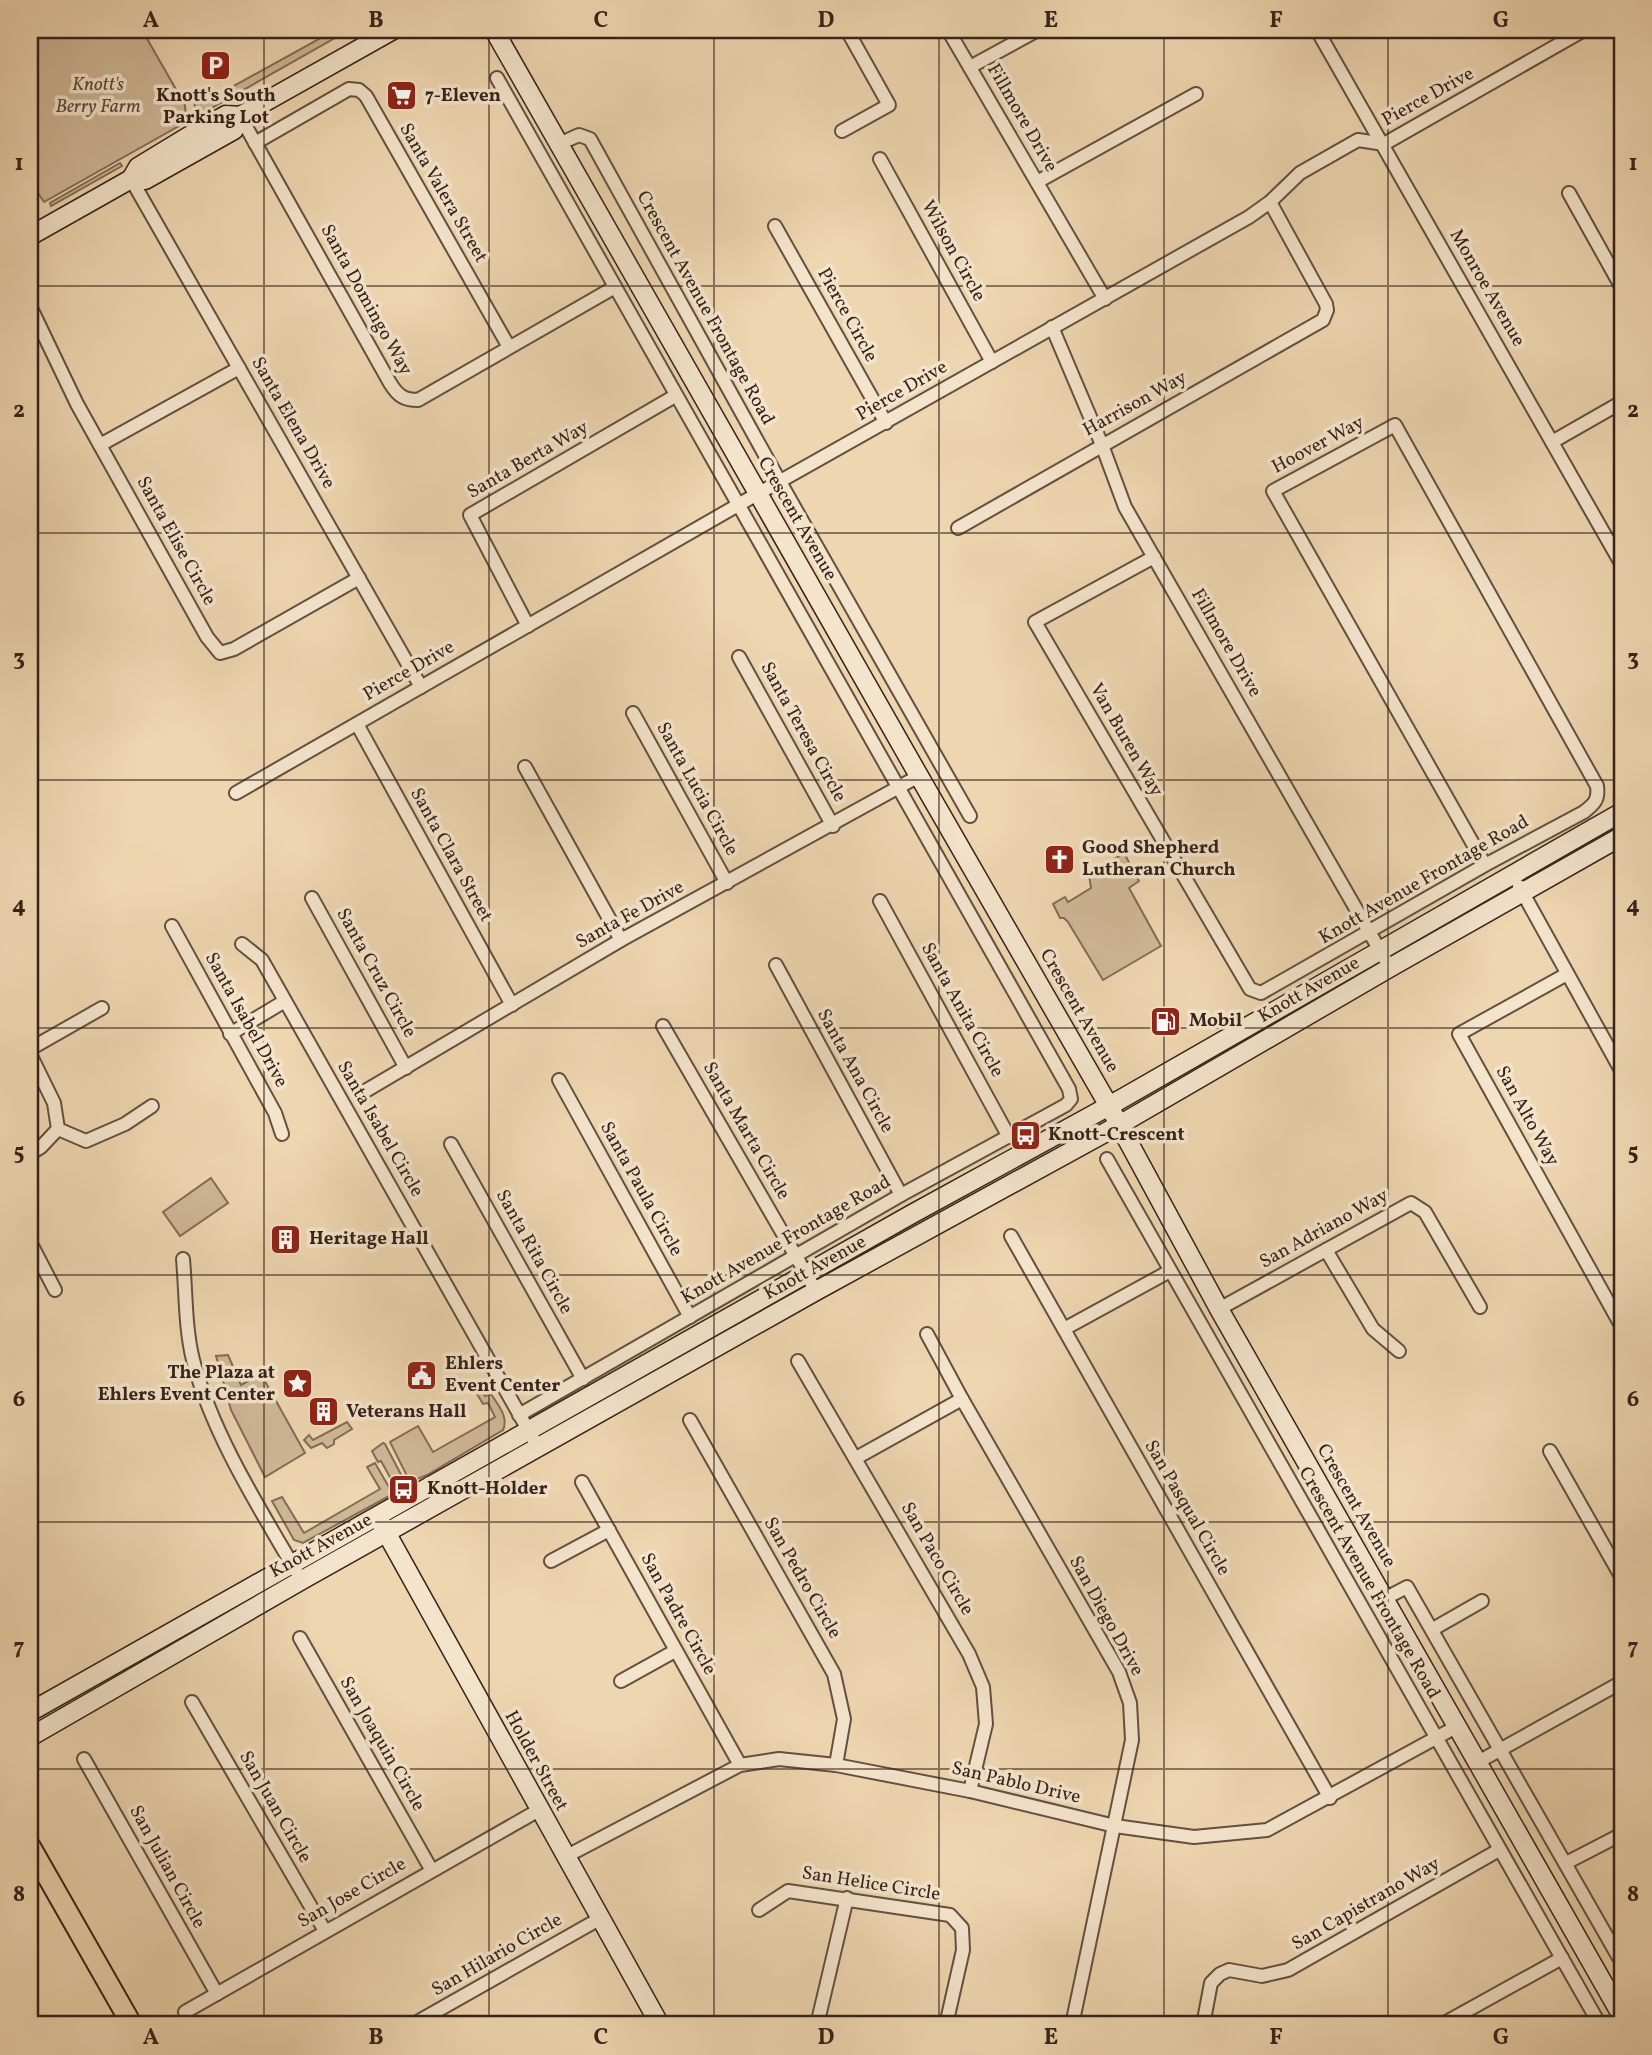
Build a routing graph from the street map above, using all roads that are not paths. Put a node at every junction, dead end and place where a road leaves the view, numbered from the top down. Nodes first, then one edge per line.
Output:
1 (393, 30) edge
2 (494, 30) edge
3 (847, 30) edge
4 (948, 30) edge
5 (1038, 30) edge
6 (1584, 30) edge
7 (1322, 31) edge
8 (970, 67) junction
9 (497, 78) dead end
10 (1196, 94) dead end
11 (240, 116) junction
12 (842, 131) dead end
13 (255, 143) junction
14 (559, 144) junction
15 (1384, 144) junction
16 (880, 159) dead end
17 (131, 179) junction
18 (1037, 182) junction
19 (1569, 193) dead end
20 (1270, 202) junction
21 (775, 226) dead end
22 (30, 236) edge
23 (615, 287) junction
24 (1622, 288) edge
25 (1105, 299) junction
26 (30, 306) edge
27 (1052, 327) junction
28 (509, 347) junction
29 (992, 362) junction
30 (239, 368) junction
31 (676, 396) junction
32 (1622, 402) edge
33 (886, 423) junction
34 (1552, 442) junction
35 (100, 445) junction
36 (1102, 445) junction
37 (780, 482) junction
38 (759, 494) junction
39 (738, 506) junction
40 (957, 528) dead end
41 (1153, 557) junction
42 (1622, 565) edge
43 (359, 578) junction
44 (528, 626) junction
45 (739, 657) dead end
46 (421, 687) junction
47 (633, 713) dead end
48 (357, 724) junction
49 (525, 767) dead end
50 (919, 776) junction
51 (1597, 786) joint
52 (898, 788) junction
53 (236, 793) dead end
54 (1622, 811) edge
55 (970, 816) dead end
56 (833, 826) junction
57 (1622, 836) edge
58 (1485, 865) junction
59 (1512, 874) junction
60 (727, 883) junction
61 (1522, 893) junction
62 (312, 898) dead end
63 (880, 901) dead end
64 (172, 926) dead end
65 (1370, 933) junction
66 (621, 940) junction
67 (242, 944) dead end
68 (1380, 949) junction
69 (776, 965) dead end
70 (1390, 968) junction
71 (1567, 974) junction
72 (1255, 992) joint
73 (285, 1001) junction
74 (512, 1005) junction
75 (102, 1008) dead end
76 (1272, 1012) junction
77 (663, 1026) dead end
78 (1282, 1030) junction
79 (230, 1034) junction
80 (30, 1052) edge
81 (406, 1068) junction
82 (1622, 1072) edge
83 (559, 1080) dead end
84 (362, 1093) dead end
85 (152, 1106) dead end
86 (1109, 1107) junction
87 (1119, 1125) junction
88 (58, 1129) junction
89 (282, 1134) dead end
90 (1009, 1137) junction
91 (451, 1144) dead end
92 (30, 1154) edge
93 (1107, 1159) dead end
94 (901, 1195) junction
95 (1011, 1236) dead end
96 (30, 1242) edge
97 (1326, 1250) junction
98 (795, 1257) junction
99 (183, 1259) dead end
100 (1170, 1271) junction
101 (806, 1274) junction
102 (55, 1290) dead end
103 (816, 1292) junction
104 (1480, 1307) dead end
105 (1219, 1309) junction
106 (690, 1317) junction
107 (1622, 1326) edge
108 (1064, 1329) junction
109 (928, 1334) dead end
110 (1399, 1351) dead end
111 (798, 1361) dead end
112 (583, 1379) junction
113 (962, 1399) junction
114 (690, 1420) dead end
115 (524, 1423) junction
116 (539, 1449) junction
117 (1550, 1451) dead end
118 (856, 1458) junction
119 (582, 1482) dead end
120 (377, 1516) junction
121 (609, 1530) junction
122 (387, 1533) junction
123 (551, 1561) dead end
124 (292, 1564) junction
125 (1622, 1578) edge
126 (302, 1580) junction
127 (1384, 1599) junction
128 (1482, 1601) dead end
129 (1433, 1629) junction
130 (300, 1639) dead end
131 (675, 1651) junction
132 (621, 1681) dead end
133 (1622, 1682) edge
134 (192, 1702) dead end
135 (30, 1712) edge
136 (1456, 1727) junction
137 (30, 1737) edge
138 (1435, 1739) junction
139 (1501, 1748) junction
140 (84, 1759) dead end
141 (1478, 1762) junction
142 (740, 1765) junction
143 (836, 1765) junction
144 (970, 1791) junction
145 (1330, 1798) junction
146 (539, 1810) junction
147 (1115, 1826) junction
148 (1622, 1834) edge
149 (30, 1846) edge
150 (1499, 1850) junction
151 (565, 1857) junction
152 (1566, 1863) junction
153 (431, 1869) junction
154 (846, 1898) junction
155 (759, 1910) dead end
156 (601, 1918) junction
157 (324, 1931) junction
158 (1562, 1958) junction
159 (1622, 1963) edge
160 (216, 1994) junction
161 (186, 2012) dead end
162 (1622, 2016) edge
163 (132, 2025) edge
164 (412, 2025) edge
165 (659, 2025) edge
166 (817, 2025) edge
167 (946, 2025) edge
168 (1072, 2025) edge
169 (1203, 2025) edge
170 (1441, 2025) edge
171 (1600, 2025) edge

1 - 11 main road
2 - 14 main road, Crescent Avenue
3 - 12 street
4 - 8 street, Fillmore Drive
5 - 8 street
6 - 15 street, Pierce Drive
7 - 15 street, Monroe Avenue
8 - 18 street, Fillmore Drive
9 - 23 street
10 - 18 street
11 - 13 street, Santa Domingo Way
11 - 17 main road
13 - 28 street, Santa Domingo Way
13 - 28 street, Santa Valera Street
14 - 37 street, Crescent Avenue Frontage Road
14 - 38 main road, Crescent Avenue
15 - 20 street, Pierce Drive
15 - 34 street, Monroe Avenue
16 - 29 street, Wilson Circle
17 - 22 main road
17 - 30 street, Santa Elena Drive
18 - 25 street, Fillmore Drive
19 - 24 street
20 - 25 street, Pierce Drive
20 - 36 street, Harrison Way
21 - 33 street, Pierce Circle
23 - 28 street, Santa Domingo Way
23 - 31 street
25 - 27 street, Pierce Drive
26 - 35 street, Santa Elise Circle
27 - 29 street, Pierce Drive
27 - 36 street, Fillmore Drive
29 - 33 street, Pierce Drive
30 - 35 street
30 - 43 street, Santa Elena Drive
31 - 39 street
31 - 44 street, Santa Berta Way
32 - 34 street
33 - 37 street, Pierce Drive
34 - 42 street, Monroe Avenue
35 - 43 street, Santa Elise Circle
36 - 40 street, Harrison Way
36 - 41 street, Fillmore Drive
37 - 38 street, Pierce Drive
37 - 55 street, Crescent Avenue Frontage Road
38 - 39 street, Pierce Drive
38 - 50 main road, Crescent Avenue
39 - 44 street, Pierce Drive
39 - 52 street
41 - 65 street, Fillmore Drive
41 - 72 street, Van Buren Way
43 - 46 street, Santa Elena Drive
44 - 46 street, Pierce Drive
45 - 56 street, Santa Teresa Circle
46 - 48 street, Pierce Drive
47 - 60 street, Santa Lucia Circle
48 - 53 street, Pierce Drive
48 - 74 street, Santa Clara Street
49 - 66 street
50 - 52 street, Santa Fe Drive
50 - 86 main road, Crescent Avenue
51 - 58 street, Knott Avenue Frontage Road
51 - 58 street, Hoover Way
52 - 56 street, Santa Fe Drive
52 - 90 street, Knott Avenue Frontage Road
54 - 59 main road, Knott Avenue
56 - 60 street, Santa Fe Drive
57 - 61 main road, Knott Avenue
58 - 65 street, Knott Avenue Frontage Road
59 - 61 street
59 - 68 main road, Knott Avenue
60 - 66 street, Santa Fe Drive
61 - 70 main road, Knott Avenue
61 - 71 street
62 - 81 street, Santa Cruz Circle
63 - 90 street, Santa Anita Circle
64 - 79 street, Santa Isabel Drive
65 - 68 street, Fillmore Drive
65 - 72 street, Knott Avenue Frontage Road
66 - 74 street, Santa Fe Drive
67 - 73 street, Santa Isabel Circle
68 - 70 street, Fillmore Drive
68 - 76 main road, Knott Avenue
69 - 94 street, Santa Ana Circle
70 - 78 main road, Knott Avenue
71 - 82 street
71 - 107 street, San Alto Way
73 - 79 street
73 - 115 street, Santa Isabel Circle
74 - 81 street, Santa Fe Drive
75 - 80 street
76 - 78 main road
76 - 86 main road, Knott Avenue
77 - 98 street, Santa Marta Circle
78 - 87 main road, Knott Avenue
79 - 89 street, Santa Isabel Drive
80 - 88 street
81 - 84 street, Santa Fe Drive
83 - 106 street, Santa Paula Circle
85 - 88 street
86 - 87 main road, Crescent Avenue
86 - 101 main road, Knott Avenue
87 - 103 main road, Knott Avenue
87 - 105 main road, Crescent Avenue
88 - 92 street
90 - 94 street, Knott Avenue Frontage Road
91 - 112 street, Santa Rita Circle
93 - 100 street, Crescent Avenue Frontage Road
94 - 98 street, Knott Avenue Frontage Road
95 - 108 street, San Pasqual Circle
96 - 102 street
97 - 104 street, San Adriano Way
97 - 105 street, San Adriano Way
97 - 110 street
98 - 101 street, Santa Marta Circle
98 - 106 street, Knott Avenue Frontage Road
99 - 124 street
100 - 108 street
100 - 138 street, Crescent Avenue Frontage Road
101 - 103 street, Santa Marta Circle
101 - 115 main road, Knott Avenue
103 - 116 main road, Knott Avenue
105 - 127 main road, Crescent Avenue
106 - 112 street, Knott Avenue Frontage Road
108 - 145 street, San Pasqual Circle
109 - 113 street, San Diego Drive
111 - 118 street, San Paco Circle
112 - 115 street, Knott Avenue Frontage Road
113 - 118 street
113 - 147 street, San Diego Drive
114 - 143 street, San Pedro Circle
115 - 116 street, Santa Isabel Circle
115 - 120 main road, Knott Avenue
116 - 122 main road, Knott Avenue
117 - 125 street
118 - 144 street, San Paco Circle
119 - 121 street, San Padre Circle
120 - 122 main road, Holder Street
120 - 124 main road, Knott Avenue
121 - 123 street
121 - 131 street, San Padre Circle
122 - 126 main road, Knott Avenue
122 - 146 main road, Holder Street
124 - 126 street
124 - 135 main road, Knott Avenue
126 - 137 main road, Knott Avenue
127 - 129 street, Crescent Avenue Frontage Road
127 - 136 main road, Crescent Avenue
128 - 129 street
129 - 139 street, Crescent Avenue Frontage Road
130 - 153 street, San Joaquin Circle
131 - 132 street
131 - 142 street, San Padre Circle
133 - 139 street
134 - 157 street, San Juan Circle
136 - 138 street, San Pablo Drive
136 - 141 main road, Crescent Avenue
138 - 145 street, San Pablo Drive
138 - 150 street, Crescent Avenue Frontage Road
139 - 141 street
139 - 152 street, Crescent Avenue Frontage Road
140 - 160 street, San Julian Circle
141 - 162 main road, Crescent Avenue
142 - 143 street, San Pablo Drive
142 - 151 street, San Pablo Drive
143 - 144 street, San Pablo Drive
144 - 147 street, San Pablo Drive
145 - 147 street, San Pablo Drive
146 - 151 main road, Holder Street
146 - 153 street, San Jose Circle
147 - 168 street, San Diego Drive
148 - 152 street
149 - 163 main road
150 - 158 street, Crescent Avenue Frontage Road
150 - 169 street, San Capistrano Way
151 - 156 main road, Holder Street
152 - 159 street, Crescent Avenue Frontage Road
153 - 157 street, San Jose Circle
154 - 155 street, San Helice Circle
154 - 166 street
154 - 167 street, San Helice Circle
156 - 164 street, San Hilario Circle
156 - 165 main road, Holder Street
157 - 160 street, San Jose Circle
158 - 170 street
158 - 171 street, Crescent Avenue Frontage Road
160 - 161 street, San Jose Circle

